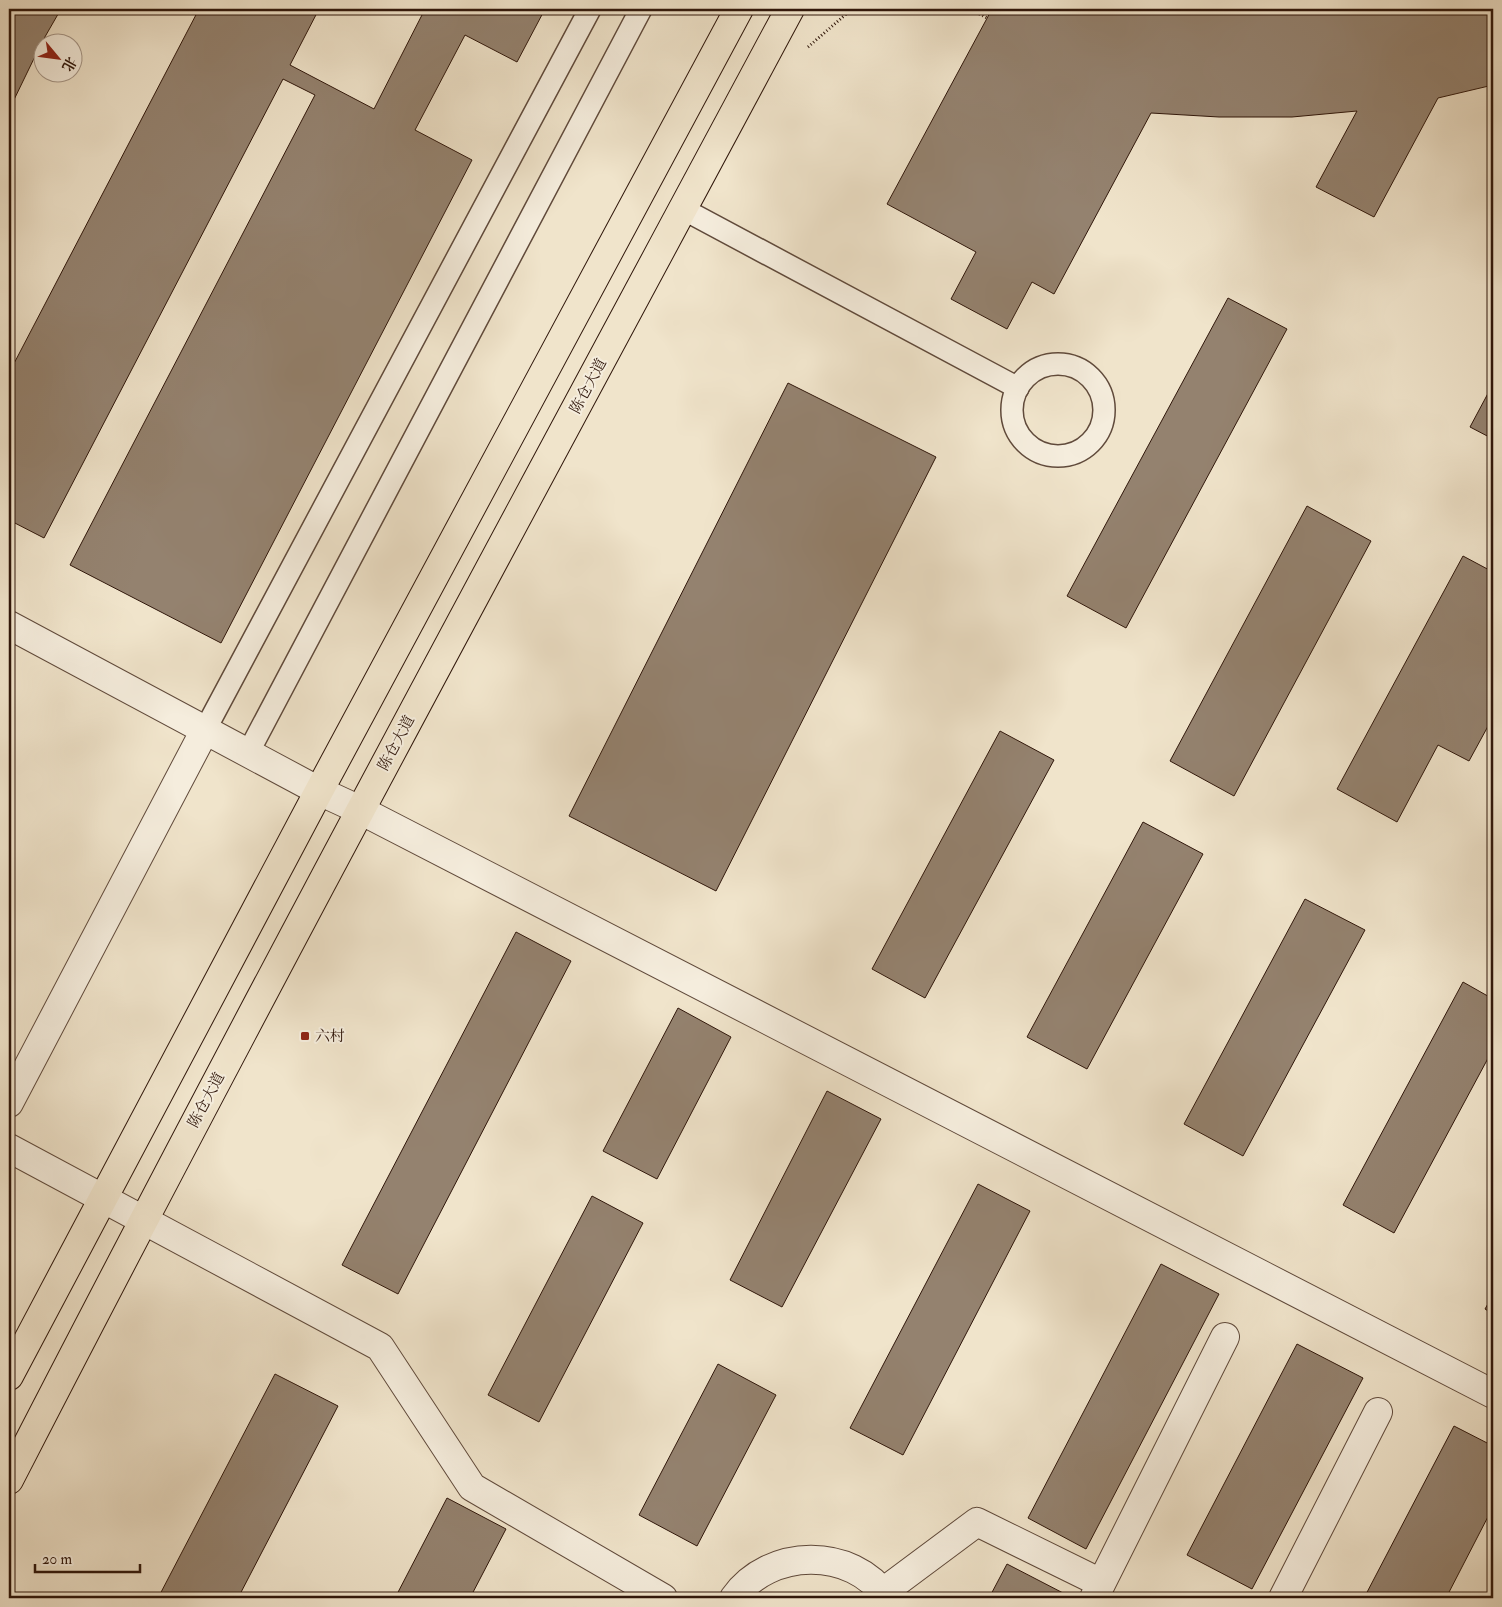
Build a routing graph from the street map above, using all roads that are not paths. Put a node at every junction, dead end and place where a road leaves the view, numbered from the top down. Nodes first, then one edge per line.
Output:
1 (590, 9) edge
2 (641, 9) edge
3 (739, 9) edge
4 (790, 9) edge
5 (682, 208) junction
6 (1018, 388) junction
7 (9, 625) edge
8 (205, 730) junction
9 (248, 753) junction
10 (319, 791) junction
11 (360, 810) junction
12 (9, 1103) edge
13 (9, 1148) edge
14 (103, 1198) junction
15 (143, 1220) junction
16 (1225, 1337) dead end
17 (9, 1376) edge
18 (1493, 1394) edge
19 (1378, 1412) dead end
20 (9, 1480) edge
21 (1098, 1591) edge
22 (885, 1595) edge
23 (663, 1598) edge
24 (734, 1598) edge
25 (1283, 1598) edge

1 - 8 lane
2 - 9 lane
3 - 10 main road
4 - 5 main road, 陈仓大道
5 - 6 lane
5 - 11 main road, 陈仓大道
6 - 6 lane
7 - 8 street
8 - 9 street
8 - 12 street
9 - 10 street
10 - 11 street
10 - 14 main road
11 - 15 main road, 陈仓大道
11 - 18 street
13 - 14 street
14 - 15 street
14 - 17 main road
15 - 20 main road, 陈仓大道
15 - 23 street
16 - 21 street
19 - 25 street
21 - 22 street
22 - 24 street

